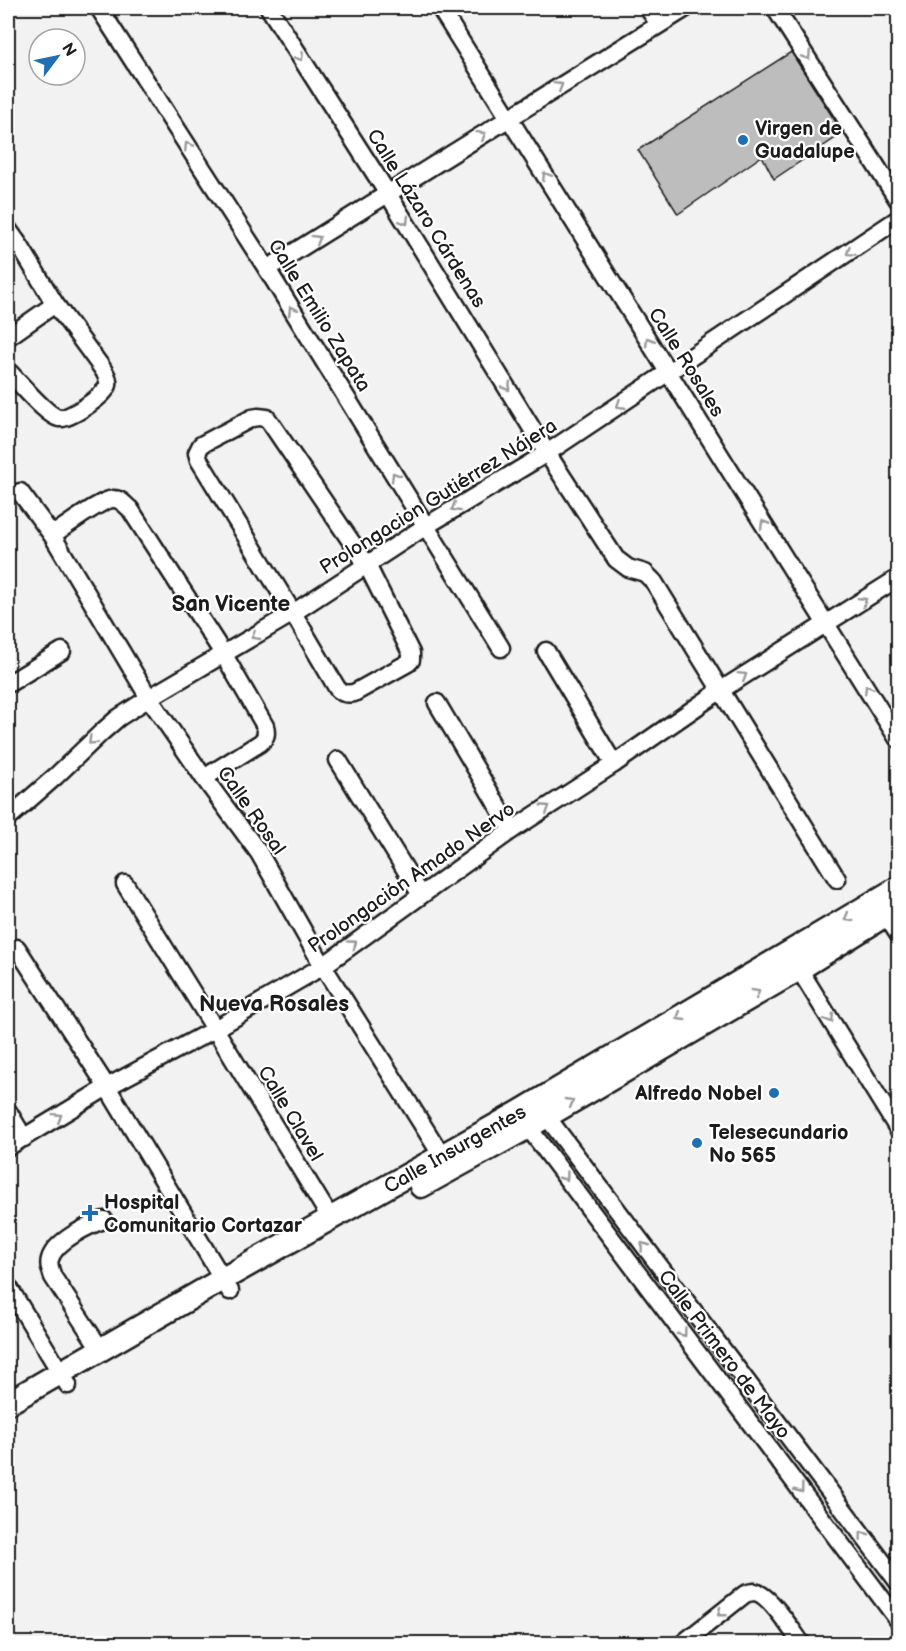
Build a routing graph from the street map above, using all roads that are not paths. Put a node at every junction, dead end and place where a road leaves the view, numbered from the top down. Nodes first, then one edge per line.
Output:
1 (269, 8) edge
2 (440, 8) edge
3 (648, 8) edge
4 (686, 8) edge
5 (775, 8) edge
6 (108, 10) edge
7 (658, 24) junction
8 (510, 117) junction
9 (388, 194) junction
10 (898, 200) edge
11 (898, 219) edge
12 (9, 231) edge
13 (267, 269) junction
14 (55, 304) junction
15 (8, 337) edge
16 (8, 370) edge
17 (669, 373) junction
18 (547, 453) junction
19 (20, 492) dead end
20 (426, 526) junction
21 (52, 535) junction
22 (367, 565) junction
23 (898, 578) edge
24 (293, 613) junction
25 (827, 624) junction
26 (501, 648) dead end
27 (62, 651) dead end
28 (546, 651) dead end
29 (224, 655) junction
30 (8, 684) edge
31 (721, 690) junction
32 (150, 698) junction
33 (437, 703) dead end
34 (898, 739) edge
35 (338, 760) dead end
36 (614, 764) junction
37 (204, 778) junction
38 (8, 818) edge
39 (512, 830) junction
40 (837, 879) dead end
41 (125, 884) dead end
42 (898, 888) edge
43 (421, 894) junction
44 (892, 911) edge
45 (898, 934) edge
46 (17, 948) dead end
47 (323, 966) junction
48 (799, 969) junction
49 (216, 1029) junction
50 (107, 1087) junction
51 (8, 1111) edge
52 (532, 1115) junction
53 (898, 1129) edge
54 (24, 1138) junction
55 (8, 1147) edge
56 (446, 1163) junction
57 (104, 1220) dead end
58 (331, 1220) junction
59 (227, 1285) junction
60 (8, 1286) edge
61 (101, 1350) junction
62 (64, 1379) junction
63 (8, 1403) edge
64 (8, 1421) edge
65 (898, 1582) edge
66 (898, 1620) edge
67 (682, 1644) edge
68 (802, 1644) edge

1 -> 9 street, Calle Lázaro Cárdenas
2 - 8 street, Calle Rosales
3 - 7 street
4 - 7 street
5 -> 10 street
13 -> 6 street, Calle Emilio Zapata
8 -> 7 street
9 -> 8 street
17 -> 8 street, Calle Rosales
13 -> 9 street
9 -> 18 street, Calle Lázaro Cárdenas
11 -> 17 street, Prolongacion Gutiérrez Nájera
12 - 14 street
20 -> 13 street, Calle Emilio Zapata
14 - 15 street
14 - 16 street
17 -> 18 street, Prolongacion Gutiérrez Nájera
25 -> 17 street, Calle Rosales
18 -> 20 street, Prolongacion Gutiérrez Nájera
18 - 31 street, Calle Lázaro Cárdenas
19 - 21 street, Calle Rosal
20 - 22 street, Prolongacion Gutiérrez Nájera
20 - 26 street, Calle Emilio Zapata
21 - 29 street
21 - 32 street, Calle Rosal
22 - 24 street, Prolongacion Gutiérrez Nájera
22 - 24 street
22 - 24 street
25 -> 23 street, Prolongación Amado Nervo
24 -> 29 street, Prolongacion Gutiérrez Nájera
31 -> 25 street, Prolongación Amado Nervo
34 -> 25 street, Calle Rosales
27 - 30 street
28 - 36 street
29 - 32 street, Prolongacion Gutiérrez Nájera
29 - 37 street
31 - 36 street, Prolongación Amado Nervo
31 - 40 street, Calle Lázaro Cárdenas
32 - 37 street, Calle Rosal
32 -> 38 street, Prolongacion Gutiérrez Nájera
33 - 39 street
35 - 43 street
39 -> 36 street, Prolongación Amado Nervo
37 - 47 street, Calle Rosal
39 - 43 street, Prolongación Amado Nervo
41 - 49 street, Calle Clavel
42 -> 52 main road, Calle Insurgentes
47 -> 43 street, Prolongación Amado Nervo
44 - 45 street
44 - 48 main road, Calle Insurgentes
46 - 50 street
47 - 49 street, Prolongación Amado Nervo
47 - 56 street, Calle Rosal
52 -> 48 main road, Calle Insurgentes
48 -> 53 street
49 - 50 street, Prolongación Amado Nervo
49 - 58 street, Calle Clavel
54 -> 50 street, Prolongación Amado Nervo
50 - 59 street
51 - 54 street
52 - 56 main road, Calle Insurgentes
65 -> 52 street, Calle Primero de Mayo
52 -> 66 street, Calle Primero de Mayo
54 - 55 street, Prolongación Amado Nervo
56 - 58 main road, Calle Insurgentes
56 - 59 main road, Calle Insurgentes
57 - 61 street
58 - 59 main road, Calle Insurgentes
59 - 61 main road, Calle Insurgentes
59 - 62 main road, Calle Insurgentes
60 - 62 street
61 - 62 main road, Calle Insurgentes
62 - 63 main road, Calle Insurgentes
62 - 64 main road, Calle Insurgentes
68 -> 67 street

